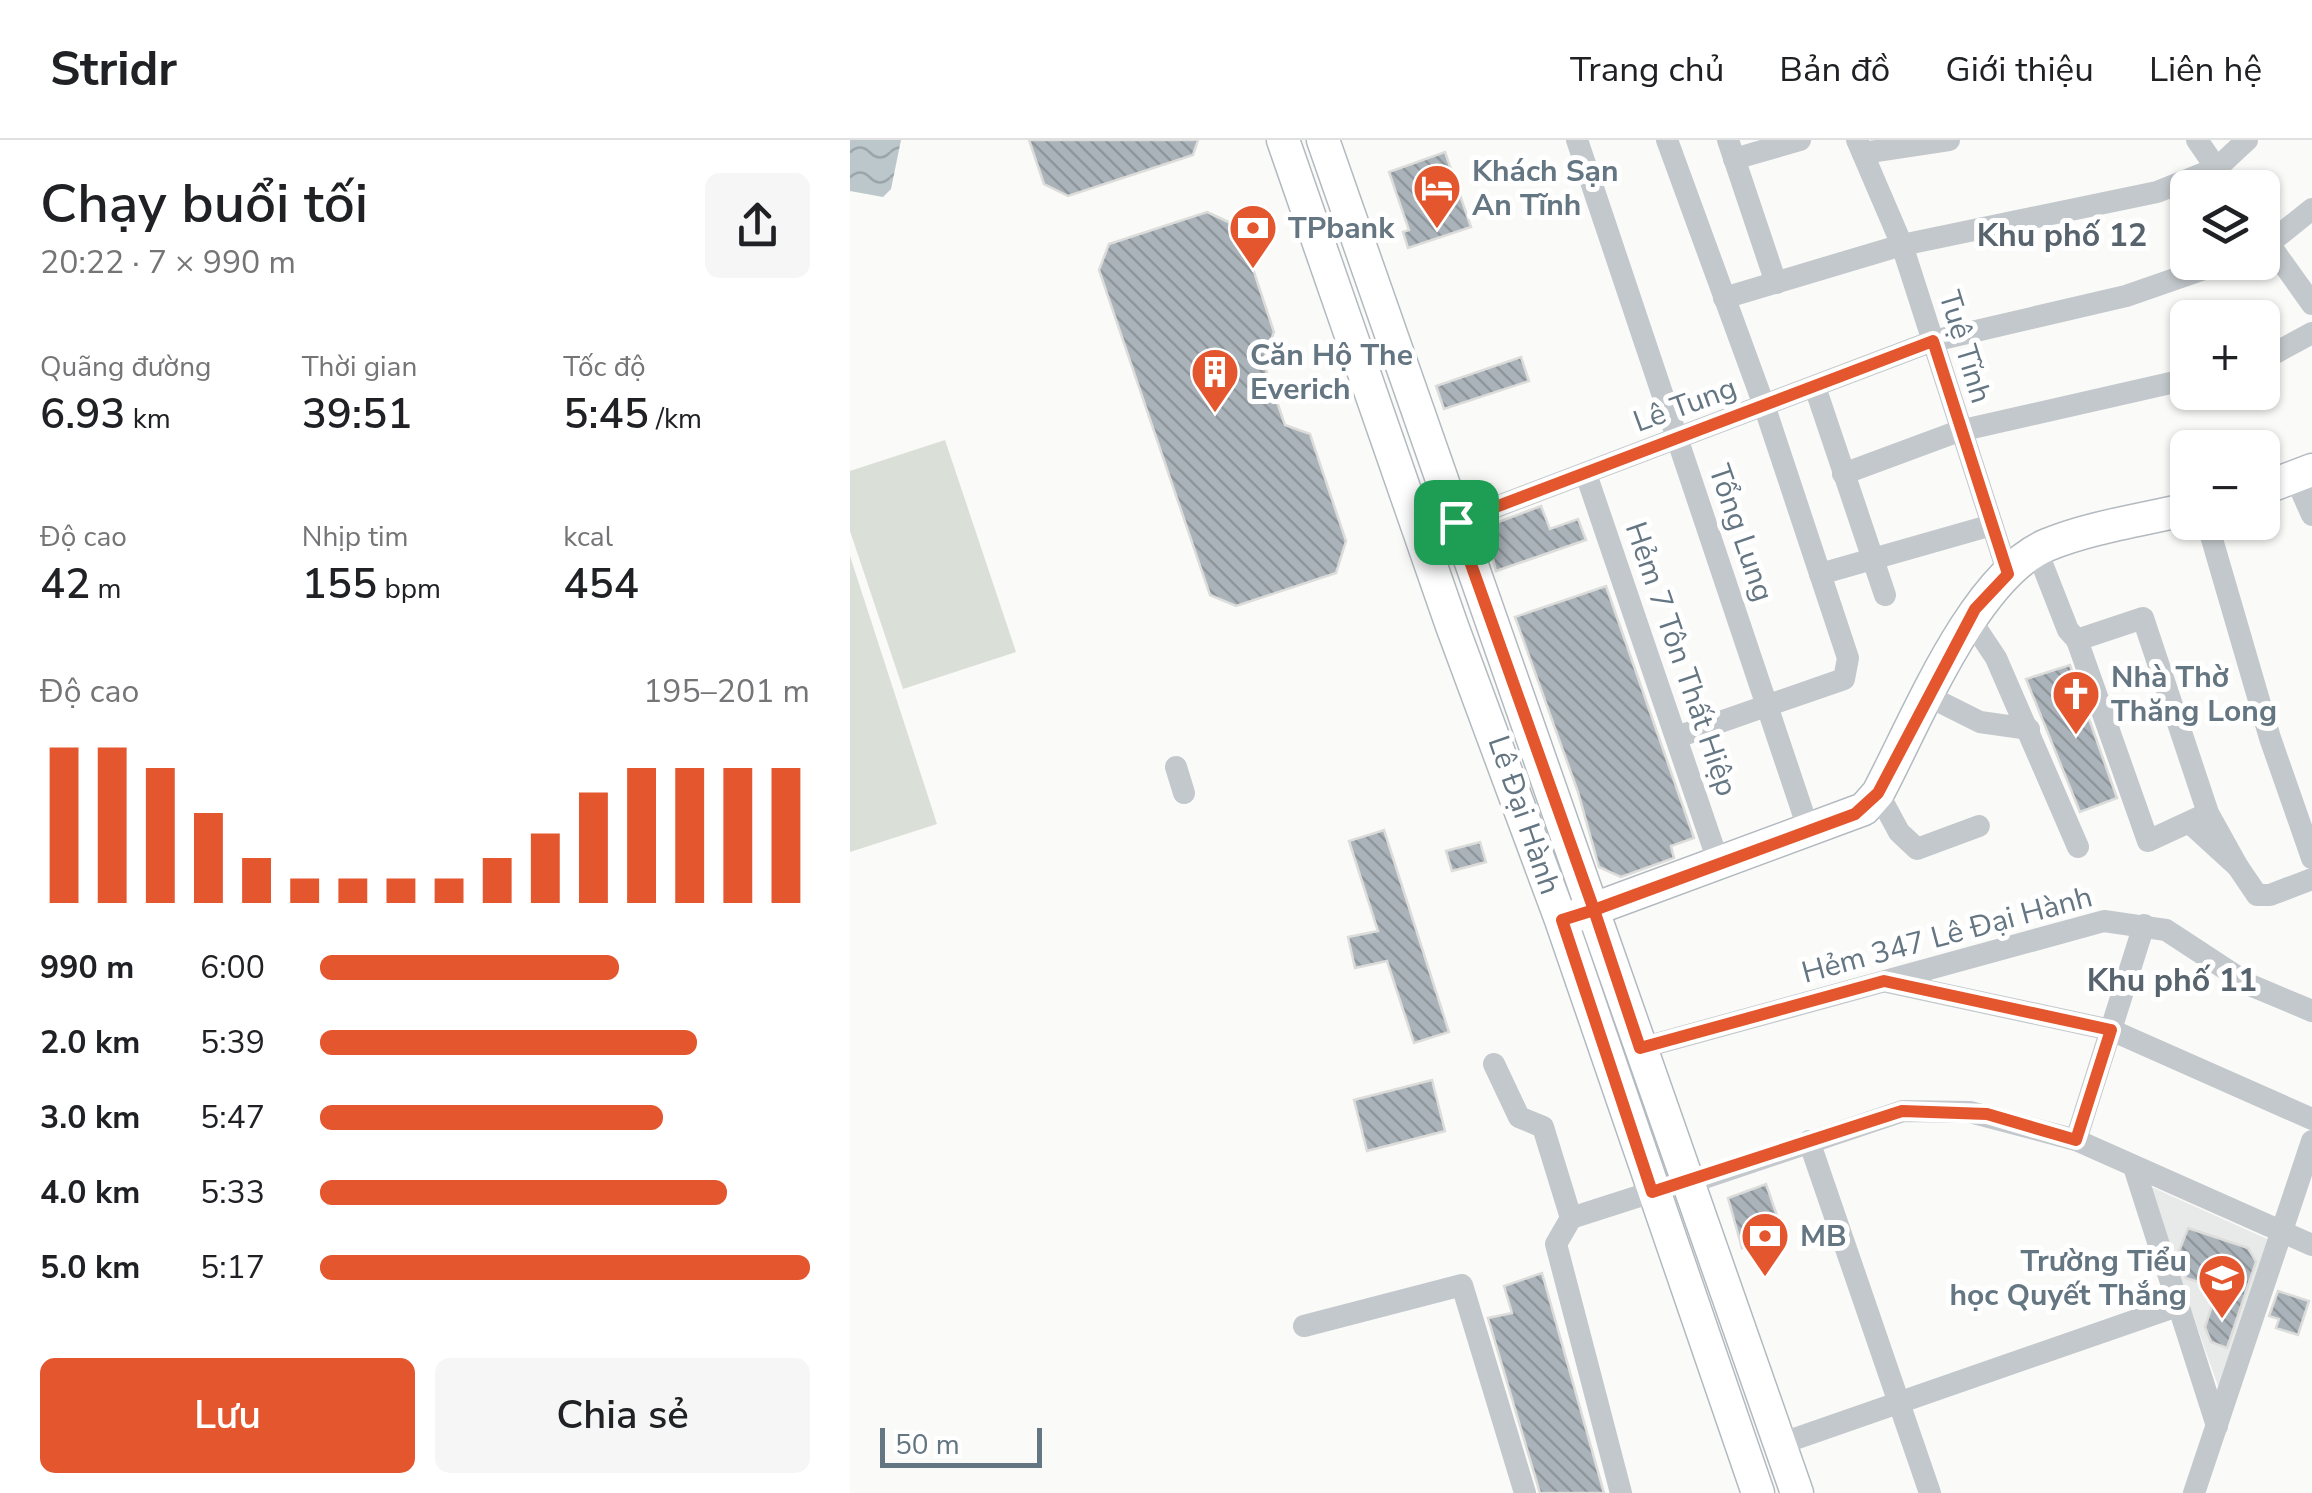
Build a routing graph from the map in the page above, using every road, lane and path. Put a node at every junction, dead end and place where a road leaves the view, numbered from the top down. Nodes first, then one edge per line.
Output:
1 (1578, 140) edge
2 (1667, 140) edge
3 (1800, 140) edge
4 (1949, 140) edge
5 (2197, 140) edge
6 (2247, 140) edge
7 (1326, 141) edge
8 (1860, 147) edge
9 (1286, 148) edge
10 (1731, 149) edge
11 (2218, 170) edge
12 (2229, 170) edge
13 (2170, 189) edge
14 (2312, 209) edge
15 (2280, 232) edge
16 (1902, 244) junction
17 (2280, 262) edge
18 (2172, 280) edge
19 (1776, 282) junction
20 (1724, 298) junction
21 (2312, 304) edge
22 (2312, 333) edge
23 (1933, 341) junction
24 (2280, 350) edge
25 (2170, 383) edge
26 (1815, 387) junction
27 (1765, 408) junction
28 (1959, 431) junction
29 (1678, 440) junction
30 (2304, 473) edge
31 (1586, 474) junction
32 (1843, 474) junction
33 (2280, 483) edge
34 (2170, 514) edge
35 (2312, 515) edge
36 (1456, 522) junction
37 (1992, 525) junction
38 (2211, 540) edge
39 (2038, 552) junction
40 (1874, 561) junction
41 (1820, 574) junction
42 (2008, 574) junction
43 (1885, 594) dead end
44 (1970, 620) junction
45 (2077, 640) junction
46 (1928, 696) junction
47 (1768, 704) junction
48 (2029, 729) junction
49 (1677, 737) junction
50 (1176, 767) dead end
51 (1184, 793) dead end
52 (1878, 793) junction
53 (2199, 818) junction
54 (1979, 826) dead end
55 (1809, 831) junction
56 (2078, 847) dead end
57 (2312, 856) edge
58 (1719, 864) junction
59 (2312, 879) edge
60 (1594, 910) junction
61 (1562, 920) junction
62 (2144, 925) junction
63 (1884, 981) junction
64 (2312, 1011) edge
65 (2111, 1030) junction
66 (1640, 1048) junction
67 (1494, 1064) dead end
68 (2312, 1118) edge
69 (2076, 1140) junction
70 (1809, 1141) junction
71 (2312, 1141) edge
72 (2134, 1166) junction
73 (1689, 1183) junction
74 (1652, 1192) junction
75 (1571, 1218) junction
76 (2282, 1234) junction
77 (2312, 1245) edge
78 (2177, 1306) junction
79 (1304, 1326) dead end
80 (1900, 1402) junction
81 (2216, 1426) junction
82 (1780, 1444) junction
83 (1525, 1493) edge
84 (1622, 1493) edge
85 (1758, 1493) edge
86 (1797, 1493) edge
87 (1930, 1493) edge
88 (2194, 1493) edge

1 - 29 street, Tổng Lung
2 - 20 street
3 - 10 street
4 - 8 street
5 - 11 street
6 - 12 street
7 - 9 street
7 - 36 main road, Lê Đại Hành
8 - 16 street, Tuệ Tĩnh
9 - 61 main road, Lê Đại Hành
10 - 19 street
13 - 16 street
14 - 15 street
16 - 19 street
16 - 23 street, Tuệ Tĩnh
17 - 21 street
18 - 23 street, Lê Tung
19 - 20 street
20 - 27 street
22 - 24 street
23 - 26 street, Lê Tung
23 - 28 street, Tuệ Tĩnh
25 - 28 street
26 - 27 street, Lê Tung
26 - 32 street
27 - 29 street, Lê Tung
27 - 41 street
28 - 32 street
28 - 37 street, Tuệ Tĩnh
29 - 31 street, Lê Tung
29 - 47 street, Tổng Lung
30 - 33 main road
30 - 35 street
31 - 36 street, Lê Tung
31 - 49 street, Hẻm 7 Tôn Thất Hiệp
32 - 40 street
34 - 39 main road
36 - 60 main road, Lê Đại Hành
37 - 40 street
37 - 42 street, Tuệ Tĩnh
38 - 57 street
39 - 42 main road
39 - 45 street
40 - 41 street
40 - 43 street
41 - 47 street
42 - 44 main road
44 - 46 main road
44 - 48 street
45 - 53 street
45 - 53 street
46 - 48 street
46 - 52 main road
47 - 49 street
47 - 55 street, Tổng Lung
48 - 56 street
49 - 58 street, Hẻm 7 Tôn Thất Hiệp
50 - 51 street
52 - 54 street
52 - 55 main road
53 - 59 street
55 - 58 main road
58 - 60 main road
60 - 61 main road
60 - 66 main road, Lê Đại Hành
61 - 74 main road, Lê Đại Hành
62 - 63 street, Hẻm 347 Lê Đại Hành
62 - 64 street, Hẻm 347 Lê Đại Hành
62 - 65 street
63 - 65 street
63 - 66 street, Hẻm 347 Lê Đại Hành
65 - 68 street
65 - 69 street
66 - 73 main road, Lê Đại Hành
67 - 75 street
69 - 70 street
69 - 72 street
70 - 73 street
70 - 80 street
71 - 76 street
72 - 76 street
72 - 78 street
73 - 74 main road
73 - 82 main road, Lê Đại Hành
74 - 75 street
74 - 85 main road, Lê Đại Hành
75 - 84 street
76 - 77 street
76 - 81 street
78 - 80 street
78 - 81 street
79 - 83 street
80 - 82 street
80 - 87 street
81 - 88 street
82 - 86 main road, Lê Đại Hành

